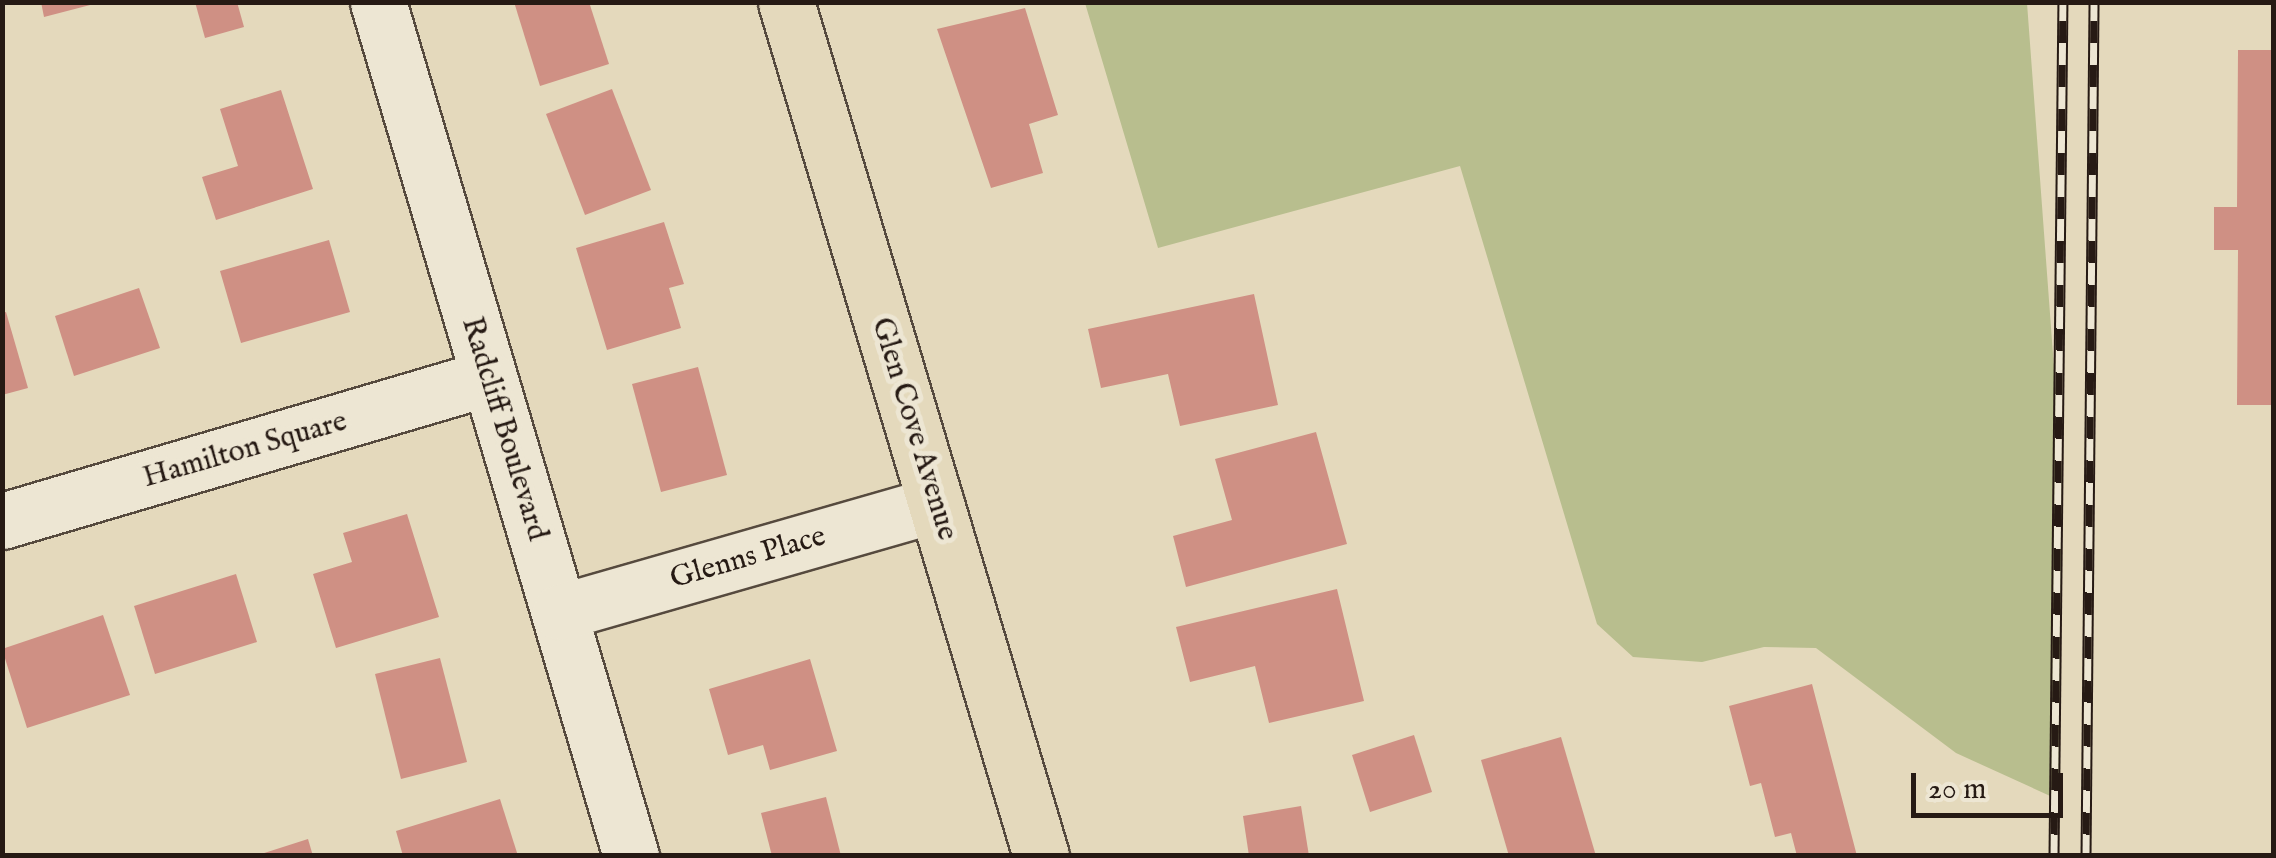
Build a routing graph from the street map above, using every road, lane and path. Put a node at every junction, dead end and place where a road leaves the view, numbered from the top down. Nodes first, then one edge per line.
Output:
1 (378, 2) edge
2 (786, 2) edge
3 (487, 378) junction
4 (936, 504) junction
5 (2, 521) edge
6 (560, 612) junction
7 (631, 856) edge
8 (1041, 856) edge

1 - 3 street, Radcliff Boulevard
2 - 4 main road, Glen Cove Avenue
3 - 5 street, Hamilton Square
3 - 6 street, Radcliff Boulevard
4 - 6 street, Glenns Place
4 - 8 main road, Glen Cove Avenue
6 - 7 street, Radcliff Boulevard

